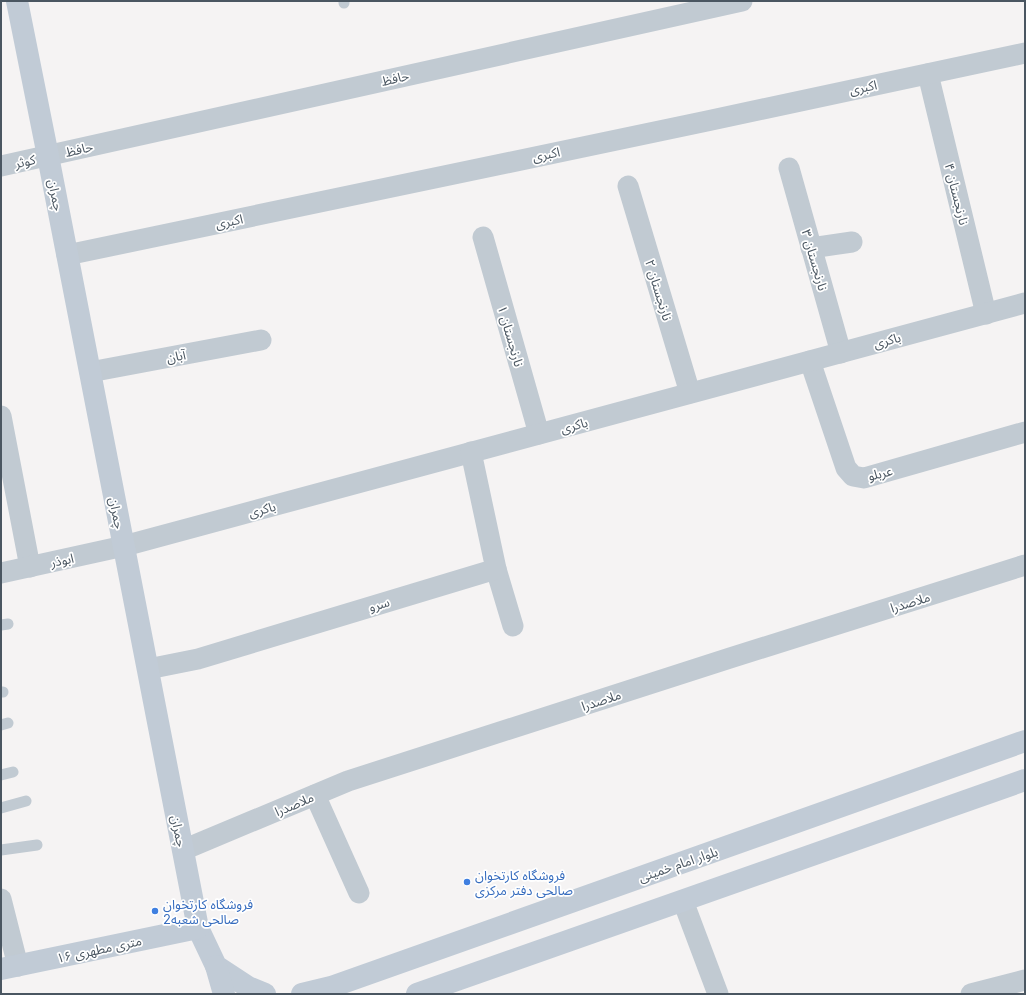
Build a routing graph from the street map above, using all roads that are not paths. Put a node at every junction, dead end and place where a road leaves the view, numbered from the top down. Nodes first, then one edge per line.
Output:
1 (17, 1) edge
2 (742, 1) edge
3 (1025, 53) edge
4 (928, 74) junction
5 (48, 156) junction
6 (1, 166) edge
7 (789, 168) dead end
8 (628, 186) dead end
9 (483, 237) dead end
10 (852, 242) dead end
11 (811, 248) junction
12 (67, 255) junction
13 (1025, 303) edge
14 (986, 314) junction
15 (261, 340) dead end
16 (841, 353) junction
17 (810, 361) junction
18 (90, 372) junction
19 (690, 393) junction
20 (1, 416) edge
21 (1025, 432) edge
22 (539, 434) junction
23 (471, 452) junction
24 (124, 546) junction
25 (1025, 565) edge
26 (30, 567) junction
27 (496, 568) junction
28 (1, 573) edge
29 (513, 626) dead end
30 (148, 669) junction
31 (1025, 741) edge
32 (13, 772) dead end
33 (1, 775) edge
34 (1025, 780) edge
35 (315, 795) junction
36 (26, 801) dead end
37 (1, 808) edge
38 (38, 845) dead end
39 (1, 850) edge
40 (183, 850) junction
41 (359, 893) dead end
42 (1, 899) edge
43 (683, 901) junction
44 (198, 928) junction
45 (216, 966) junction
46 (10, 968) edge
47 (1025, 980) edge
48 (224, 994) edge
49 (265, 994) edge
50 (302, 994) edge
51 (418, 994) edge
52 (718, 994) edge
53 (970, 994) edge

1 - 5 main road, چمران
2 - 5 street, حافظ
3 - 4 street, اکبری
4 - 12 street, اکبری
4 - 14 street, نارنجستان ۴
5 - 6 street, کوثر
5 - 12 main road, چمران
7 - 11 street, نارنجستان ۳
8 - 19 street, نارنجستان ۲
9 - 22 street, نارنجستان ۱
10 - 11 street
11 - 16 street, نارنجستان ۳
12 - 18 main road, چمران
13 - 14 street, باکری
14 - 16 street, باکری
15 - 18 street, آبان
16 - 17 street, باکری
17 - 19 street, باکری
17 - 21 street, عربلو
18 - 24 main road, چمران
19 - 22 street, باکری
20 - 26 street
22 - 23 street, باکری
23 - 24 street, باکری
23 - 27 street
24 - 26 street, ابوذر
24 - 30 main road, چمران
25 - 35 street, ملاصدرا
26 - 28 street, ابوذر
27 - 29 street
27 - 30 street, سرو
30 - 40 main road, چمران
31 - 50 main road, بلوار امام خمینی
32 - 33 lane
34 - 43 main road
35 - 40 street, ملاصدرا
35 - 41 street
36 - 37 lane
38 - 39 lane
40 - 44 main road, چمران
42 - 46 street
43 - 51 main road
43 - 52 street
44 - 45 main road, چمران
44 - 46 main road, ۱۶ متری مطهری
45 - 48 main road, چمران
45 - 49 main road
47 - 53 street

